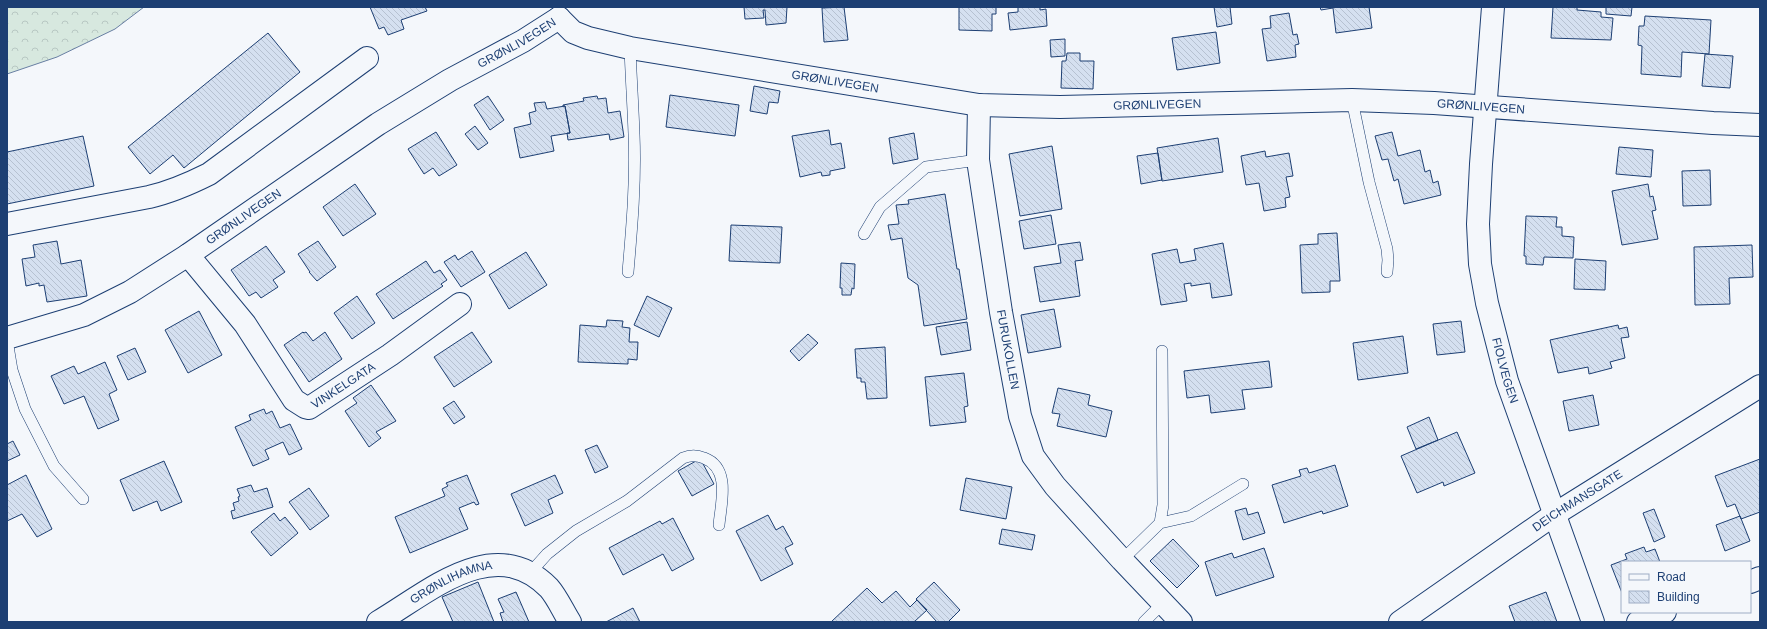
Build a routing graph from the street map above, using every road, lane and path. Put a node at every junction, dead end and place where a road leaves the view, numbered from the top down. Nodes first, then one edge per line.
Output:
1 (1494, 7) edge
2 (560, 13) edge
3 (630, 48) junction
4 (367, 58) dead end
5 (1352, 100) junction
6 (979, 105) junction
7 (1485, 107) junction
8 (1760, 125) edge
9 (978, 160) junction
10 (7, 224) edge
11 (864, 234) dead end
12 (188, 255) junction
13 (628, 272) dead end
14 (1387, 272) dead end
15 (460, 304) dead end
16 (7, 339) edge
17 (1162, 351) dead end
18 (1760, 386) edge
19 (1243, 484) dead end
20 (83, 499) dead end
21 (1555, 514) junction
22 (1160, 523) junction
23 (719, 525) dead end
24 (1122, 560) junction
25 (530, 573) junction
26 (1163, 603) junction
27 (1663, 613) edge
28 (378, 622) edge
29 (570, 622) edge
30 (1144, 622) edge
31 (1181, 622) edge
32 (1400, 622) edge
33 (1593, 622) edge
34 (1638, 622) edge

1 - 7 street, FIOLVEGEN
2 - 3 street, GRØNLIVEGEN
2 - 12 street, GRØNLIVEGEN
3 - 6 street, GRØNLIVEGEN
3 - 13 lane
4 - 10 street
5 - 6 street, GRØNLIVEGEN
5 - 7 street, GRØNLIVEGEN
5 - 14 lane
6 - 9 street, FURUKOLLEN
7 - 8 street, GRØNLIVEGEN
7 - 21 street, FIOLVEGEN
9 - 11 lane
9 - 24 street, FURUKOLLEN
12 - 15 street, VINKELGATA
12 - 16 street, GRØNLIVEGEN
16 - 20 lane
17 - 22 lane
18 - 21 street, DEICHMANSGATE
19 - 22 lane
21 - 32 street, DEICHMANSGATE
21 - 33 street, FIOLVEGEN
22 - 24 lane
23 - 25 lane
24 - 26 street, FURUKOLLEN
25 - 28 street, GRØNLIHAMNA
25 - 29 street, GRØNLIHAMNA
26 - 30 lane
26 - 31 street, FURUKOLLEN
27 - 34 street

